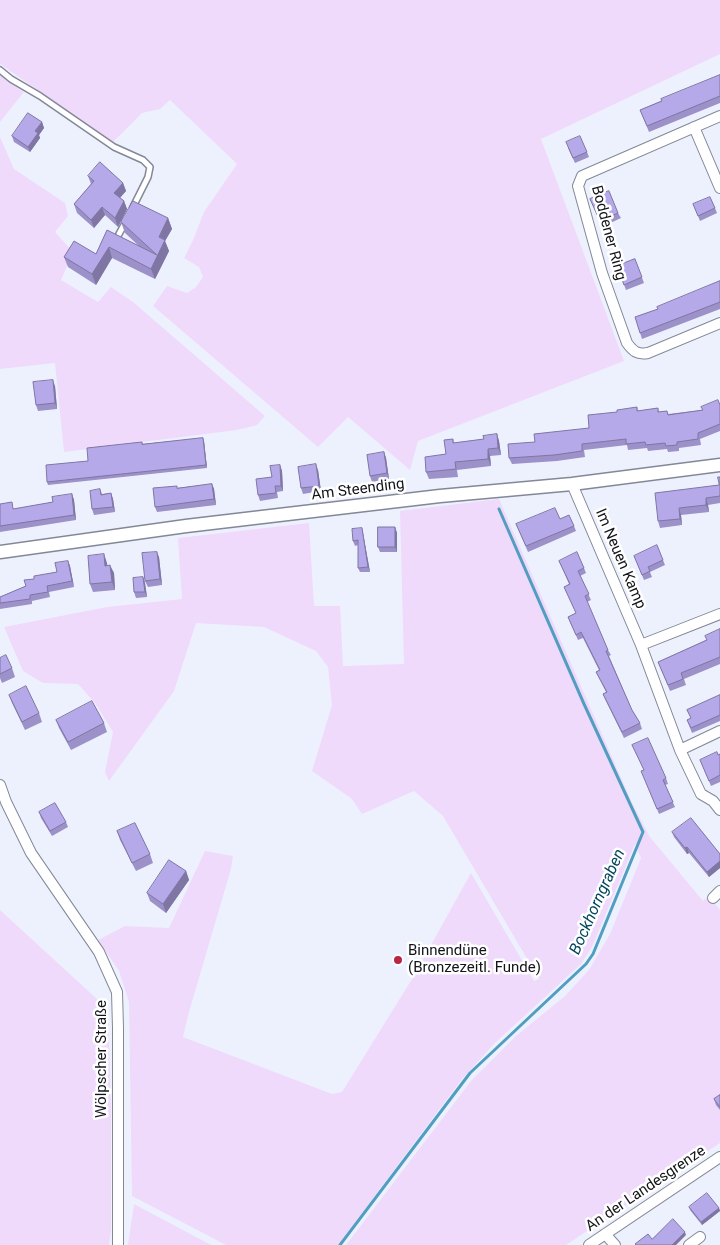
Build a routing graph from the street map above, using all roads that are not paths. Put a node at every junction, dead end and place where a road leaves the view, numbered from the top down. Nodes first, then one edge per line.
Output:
1 (0, 70) edge
2 (720, 116) edge
3 (694, 127) junction
4 (720, 188) edge
5 (132, 209) edge
6 (128, 218) edge
7 (120, 234) edge
8 (720, 323) edge
9 (720, 465) edge
10 (572, 484) junction
11 (0, 552) edge
12 (720, 614) edge
13 (641, 645) junction
14 (720, 731) edge
15 (680, 750) junction
16 (0, 785) edge
17 (720, 810) edge
18 (720, 1157) edge
19 (605, 1234) junction
20 (700, 1236) dead end
21 (118, 1245) edge
22 (589, 1245) edge
23 (615, 1245) edge
24 (689, 1245) edge

1 - 5 lane
2 - 3 street, Boddener Ring
3 - 4 street
3 - 8 street, Boddener Ring
6 - 7 lane
9 - 10 street, Am Steending
10 - 11 street, Am Steending
10 - 13 street, Im Neuen Kamp
12 - 13 street
13 - 15 street, Im Neuen Kamp
14 - 15 street
15 - 17 street, Im Neuen Kamp
16 - 21 street, Wölpscher Straße
18 - 19 street, An der Landesgrenze
19 - 22 street, An der Landesgrenze
19 - 23 street
20 - 24 street

